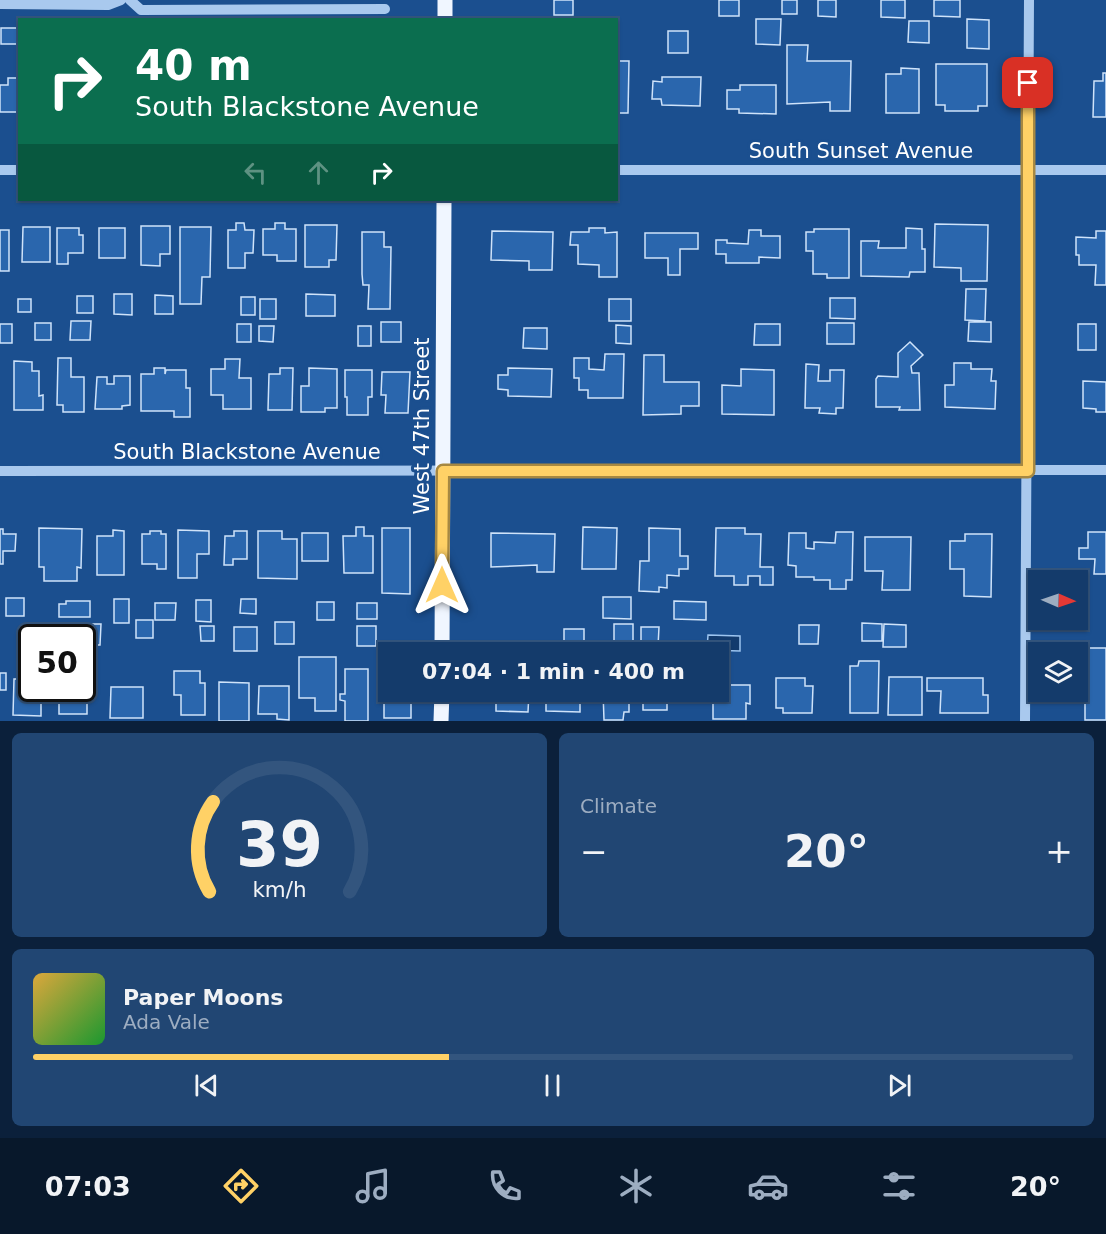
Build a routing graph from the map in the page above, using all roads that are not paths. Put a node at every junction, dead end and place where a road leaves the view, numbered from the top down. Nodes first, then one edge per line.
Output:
1 (121, 0) edge
2 (130, 0) edge
3 (446, 0) edge
4 (1029, 0) edge
5 (0, 4) edge
6 (385, 9) dead end
7 (445, 18) edge
8 (0, 170) edge
9 (18, 170) edge
10 (618, 170) edge
11 (1028, 170) junction
12 (1106, 170) edge
13 (444, 201) edge
14 (1106, 470) edge
15 (0, 471) edge
16 (443, 471) junction
17 (1028, 471) junction
18 (442, 642) edge
19 (442, 702) edge
20 (441, 721) edge
21 (1025, 721) edge

1 - 5 street
2 - 6 street
3 - 7 main road
4 - 11 street
8 - 9 street
10 - 11 street, South Sunset Avenue
11 - 12 street, South Sunset Avenue
11 - 17 street
13 - 16 main road, West 47th Street
14 - 17 street, South Blackstone Avenue
15 - 16 street, South Blackstone Avenue
16 - 17 street, South Blackstone Avenue
16 - 18 main road, West 47th Street
17 - 21 street
19 - 20 main road

